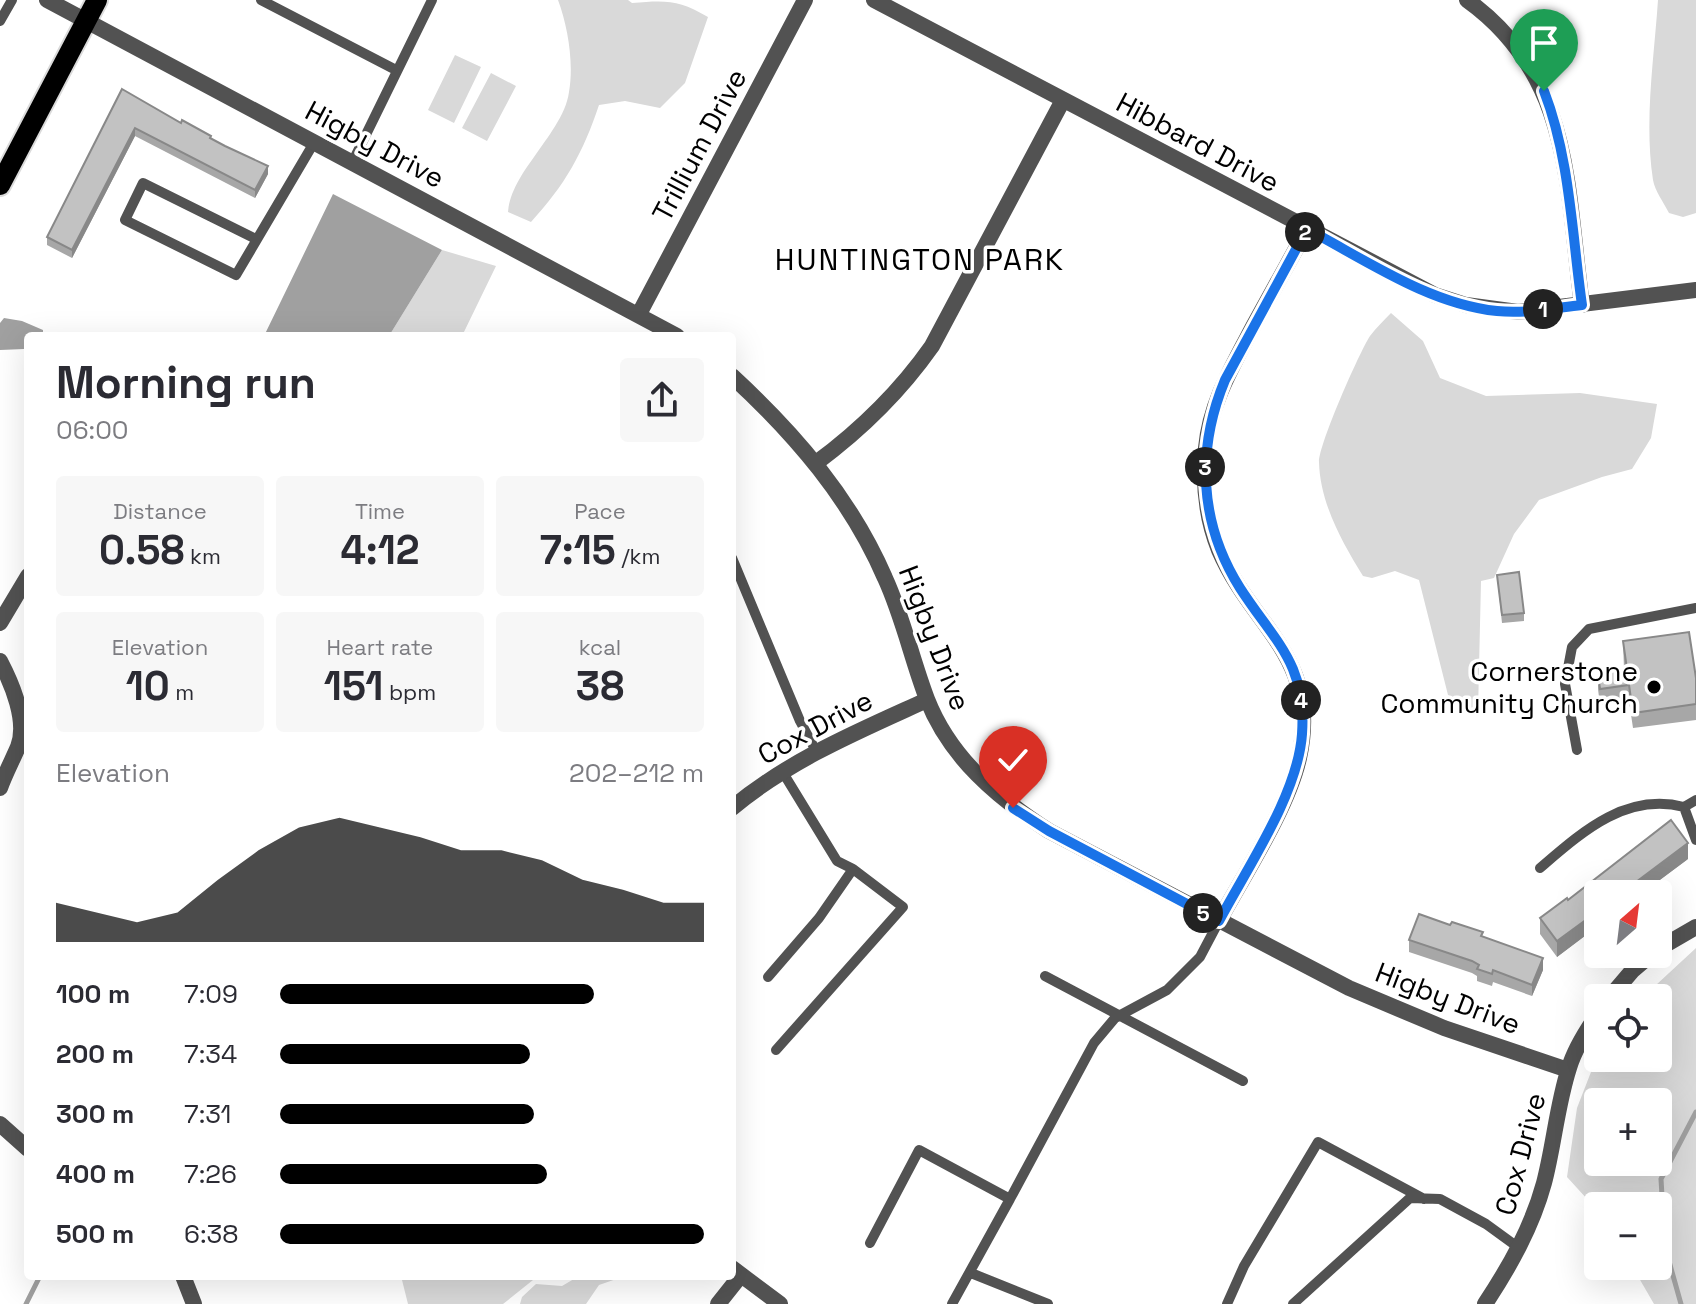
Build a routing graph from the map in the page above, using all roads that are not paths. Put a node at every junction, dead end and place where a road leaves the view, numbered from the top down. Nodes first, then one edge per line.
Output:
1 (12, 0) edge
2 (47, 0) edge
3 (97, 0) edge
4 (261, 0) edge
5 (432, 0) edge
6 (805, 0) edge
7 (874, 0) edge
8 (1467, 0) edge
9 (0, 21) edge
10 (86, 21) junction
11 (396, 70) junction
12 (1063, 100) junction
13 (315, 141) junction
14 (353, 161) junction
15 (0, 185) edge
16 (1307, 229) junction
17 (256, 239) junction
18 (1696, 290) edge
19 (1582, 305) junction
20 (639, 314) junction
21 (670, 332) edge
22 (736, 380) edge
23 (816, 463) junction
24 (736, 568) edge
25 (24, 583) edge
26 (1696, 608) edge
27 (0, 623) edge
28 (0, 661) edge
29 (927, 700) junction
30 (1577, 750) dead end
31 (816, 751) junction
32 (782, 771) junction
33 (0, 788) edge
34 (1696, 800) edge
35 (736, 805) edge
36 (1684, 807) junction
37 (1696, 840) edge
38 (1540, 868) dead end
39 (853, 869) junction
40 (1219, 921) junction
41 (1696, 927) edge
42 (1672, 941) edge
43 (1636, 968) edge
44 (1045, 976) dead end
45 (768, 977) dead end
46 (1621, 984) edge
47 (1118, 1016) junction
48 (1584, 1035) edge
49 (776, 1050) dead end
50 (1568, 1070) junction
51 (1243, 1081) dead end
52 (0, 1124) edge
53 (24, 1145) edge
54 (1010, 1199) junction
55 (1424, 1199) junction
56 (870, 1243) dead end
57 (1519, 1248) junction
58 (737, 1271) edge
59 (971, 1273) junction
60 (185, 1280) edge
61 (732, 1280) edge
62 (194, 1304) edge
63 (718, 1304) edge
64 (780, 1304) edge
65 (952, 1304) edge
66 (1048, 1304) edge
67 (1227, 1304) edge
68 (1293, 1304) edge
69 (1485, 1304) edge

1 - 9 lane
2 - 10 street, Higby Drive
3 - 10 main road
4 - 11 lane
5 - 11 lane
6 - 20 street, Trillium Drive
7 - 12 street, Hibbard Drive
8 - 19 street
10 - 13 street, Higby Drive
10 - 15 main road
11 - 14 lane
12 - 16 street, Hibbard Drive
12 - 23 street
13 - 14 street, Higby Drive
13 - 17 lane
14 - 20 street, Higby Drive
16 - 19 street, Hibbard Drive
16 - 40 street
17 - 17 lane
18 - 19 street, Hibbard Drive
20 - 21 street, Higby Drive
22 - 23 street, Higby Drive
23 - 29 street, Higby Drive
24 - 31 lane
25 - 27 street
26 - 30 lane
28 - 33 street
29 - 31 street, Cox Drive
29 - 40 street, Higby Drive
31 - 32 street, Cox Drive
32 - 35 street, Cox Drive
32 - 39 lane
34 - 36 lane
36 - 37 lane
36 - 38 lane
39 - 45 lane
39 - 49 lane
40 - 47 lane
40 - 50 street, Higby Drive
41 - 42 street
43 - 46 street
44 - 47 lane
47 - 51 lane
47 - 54 lane
48 - 50 street, Cox Drive
50 - 57 street, Cox Drive
52 - 53 street
54 - 56 lane
54 - 59 lane
55 - 57 lane
55 - 67 lane
55 - 68 lane
57 - 69 street, Cox Drive
58 - 64 street
59 - 65 lane
59 - 66 lane
60 - 62 street
61 - 63 street

